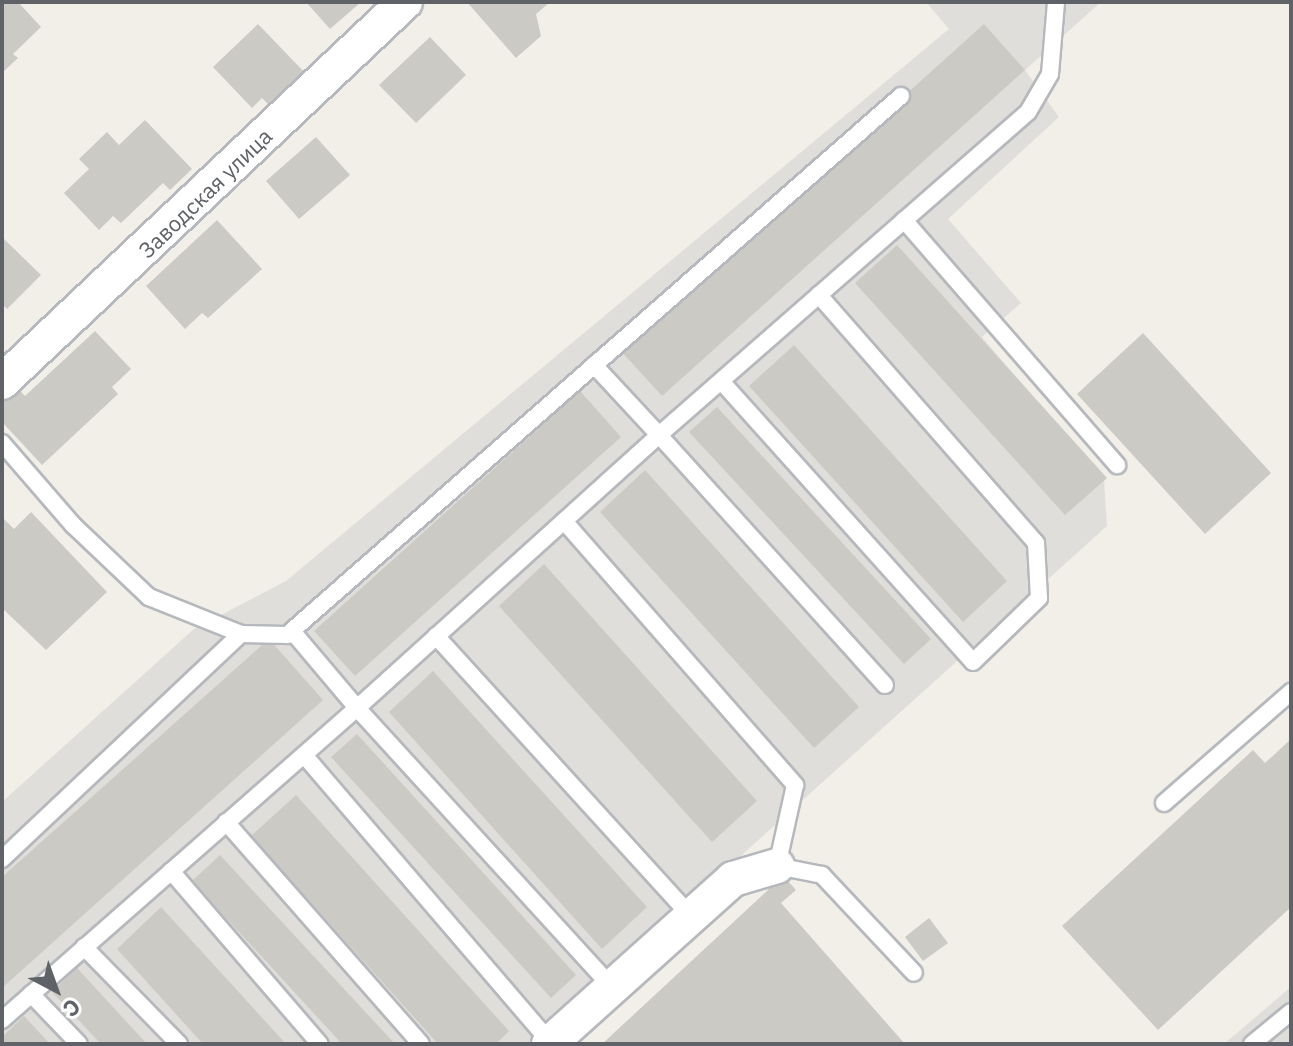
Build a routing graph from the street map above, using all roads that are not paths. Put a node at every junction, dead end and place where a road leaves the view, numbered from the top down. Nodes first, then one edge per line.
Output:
1 (405, 2) edge
2 (1056, 2) edge
3 (901, 96) dead end
4 (904, 220) junction
5 (819, 295) junction
6 (594, 365) junction
7 (721, 381) junction
8 (2, 382) edge
9 (659, 435) junction
10 (2, 443) edge
11 (1117, 465) dead end
12 (564, 521) junction
13 (292, 631) junction
14 (241, 634) junction
15 (436, 636) junction
16 (885, 685) dead end
17 (1291, 692) edge
18 (357, 708) junction
19 (304, 755) junction
20 (1164, 803) dead end
21 (226, 822) junction
22 (2, 859) edge
23 (777, 866) junction
24 (171, 871) junction
25 (691, 916) junction
26 (84, 947) junction
27 (914, 973) dead end
28 (612, 987) junction
29 (31, 994) junction
30 (1291, 1012) edge
31 (2, 1020) edge
32 (79, 1044) edge
33 (179, 1044) edge
34 (320, 1044) edge
35 (421, 1044) edge
36 (551, 1044) edge
37 (1252, 1044) edge

1 - 8 street, Заводская улица
2 - 4 lane
3 - 6 lane
4 - 5 lane
4 - 11 lane
5 - 7 lane
5 - 7 lane
6 - 9 lane
6 - 13 lane
7 - 9 lane
9 - 12 lane
9 - 16 lane
10 - 14 lane
12 - 15 lane
12 - 23 lane
13 - 14 lane
13 - 18 lane
14 - 22 lane
15 - 18 lane
15 - 25 lane
17 - 20 lane
18 - 19 lane
18 - 28 lane
19 - 21 lane
19 - 36 lane
21 - 24 lane
21 - 35 lane
23 - 25 street
23 - 27 lane
24 - 26 lane
24 - 34 lane
25 - 28 street
26 - 29 lane
26 - 33 lane
28 - 36 street
29 - 31 lane
29 - 32 lane
30 - 37 lane

